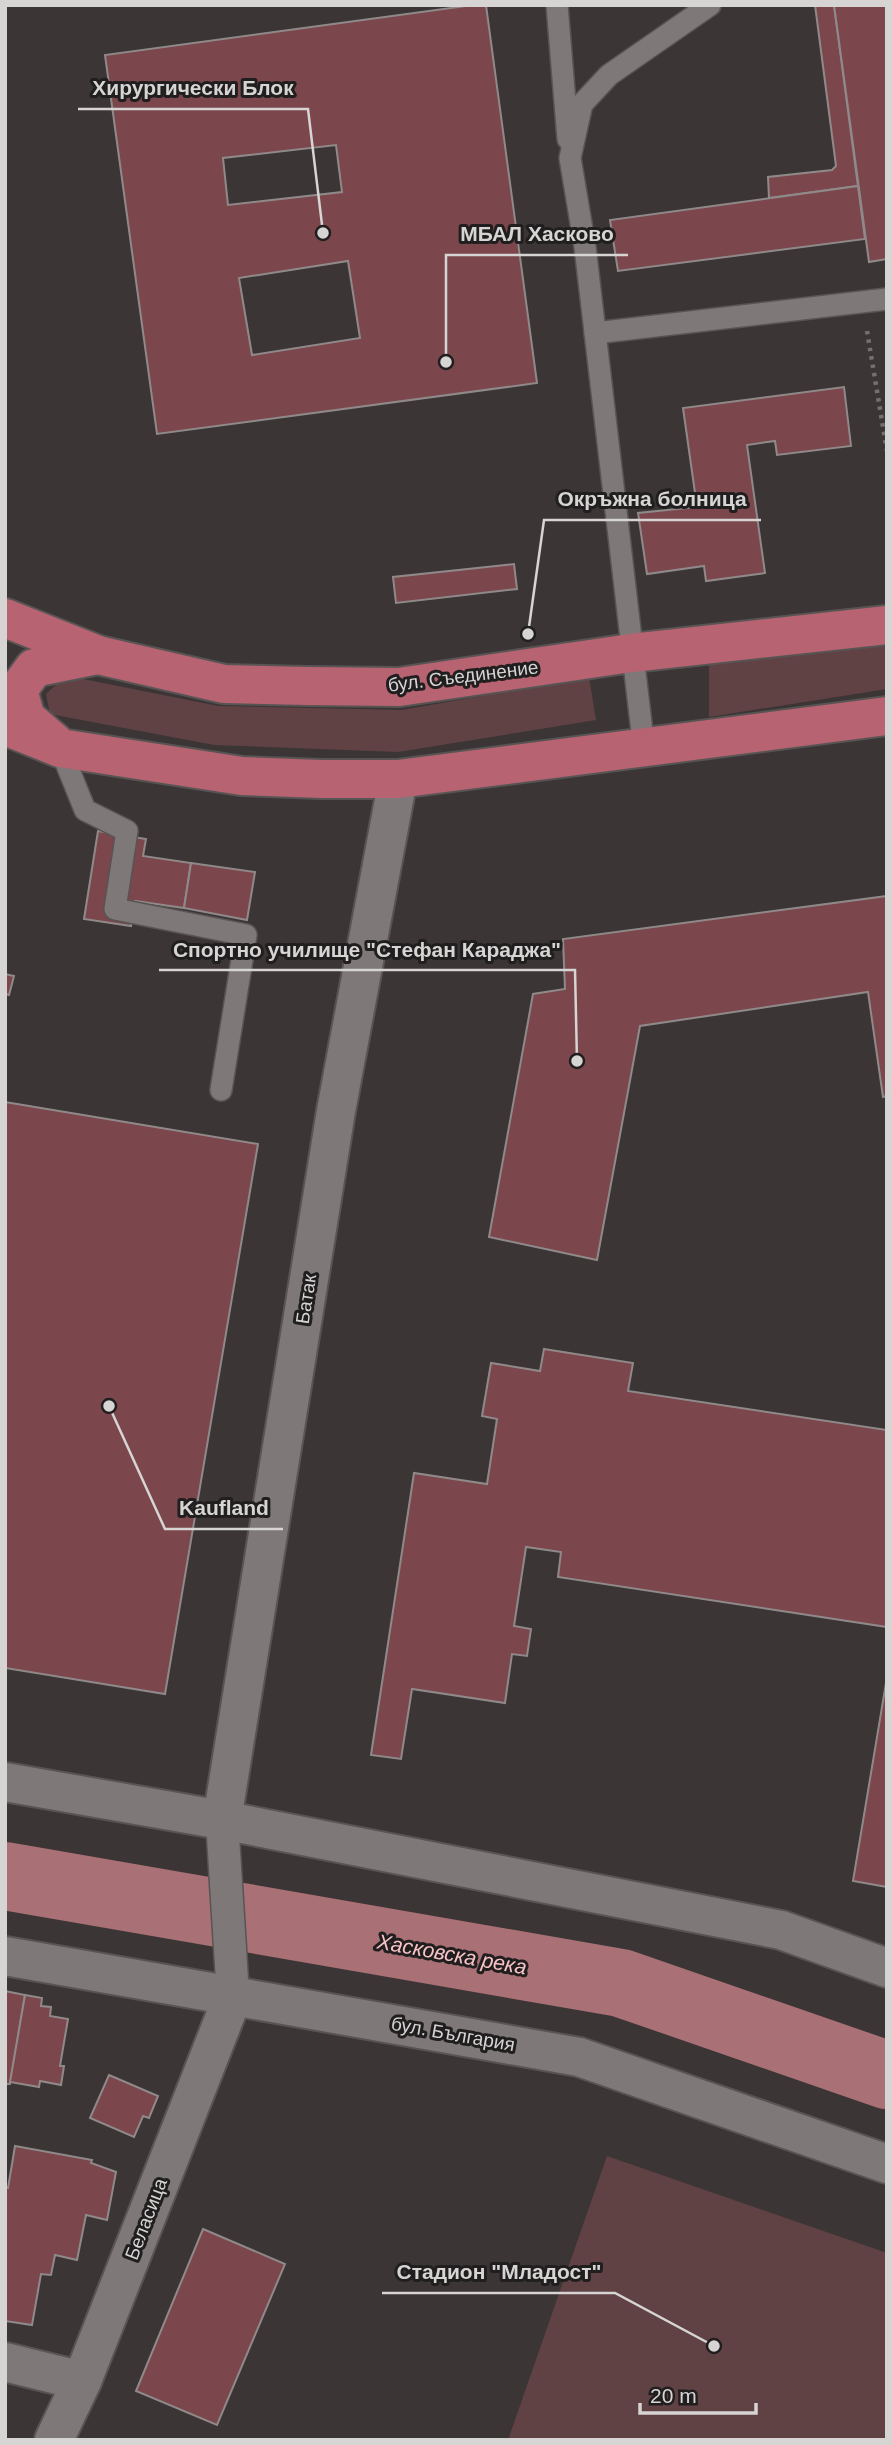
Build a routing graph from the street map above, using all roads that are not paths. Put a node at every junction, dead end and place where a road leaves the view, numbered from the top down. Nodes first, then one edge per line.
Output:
1 (557, 5) edge
2 (710, 5) edge
3 (570, 158) junction
4 (887, 299) edge
5 (594, 333) junction
6 (5, 618) edge
7 (887, 625) edge
8 (631, 653) junction
9 (97, 655) junction
10 (887, 716) edge
11 (5, 726) edge
12 (60, 748) junction
13 (644, 749) junction
14 (398, 779) junction
15 (221, 1090) dead end
16 (5, 1782) edge
17 (222, 1820) junction
18 (5, 1956) edge
19 (887, 1968) edge
20 (233, 1996) junction
21 (887, 2164) edge
22 (5, 2362) edge
23 (82, 2381) junction
24 (54, 2440) edge

1 - 3 lane
2 - 3 lane
3 - 5 lane
4 - 5 lane
5 - 8 lane
6 - 9 main road, бул. Съединение
7 - 8 main road, бул. Съединение
8 - 9 main road, бул. Съединение
8 - 13 lane
9 - 12 main road
10 - 13 main road
11 - 12 main road
12 - 14 main road
12 - 15 lane
13 - 14 main road
14 - 17 street, Батак
16 - 17 street
17 - 19 street
17 - 20 street
18 - 20 street, бул. България
20 - 21 street, бул. България
20 - 23 street, Беласица
22 - 23 street
23 - 24 street, Беласица

